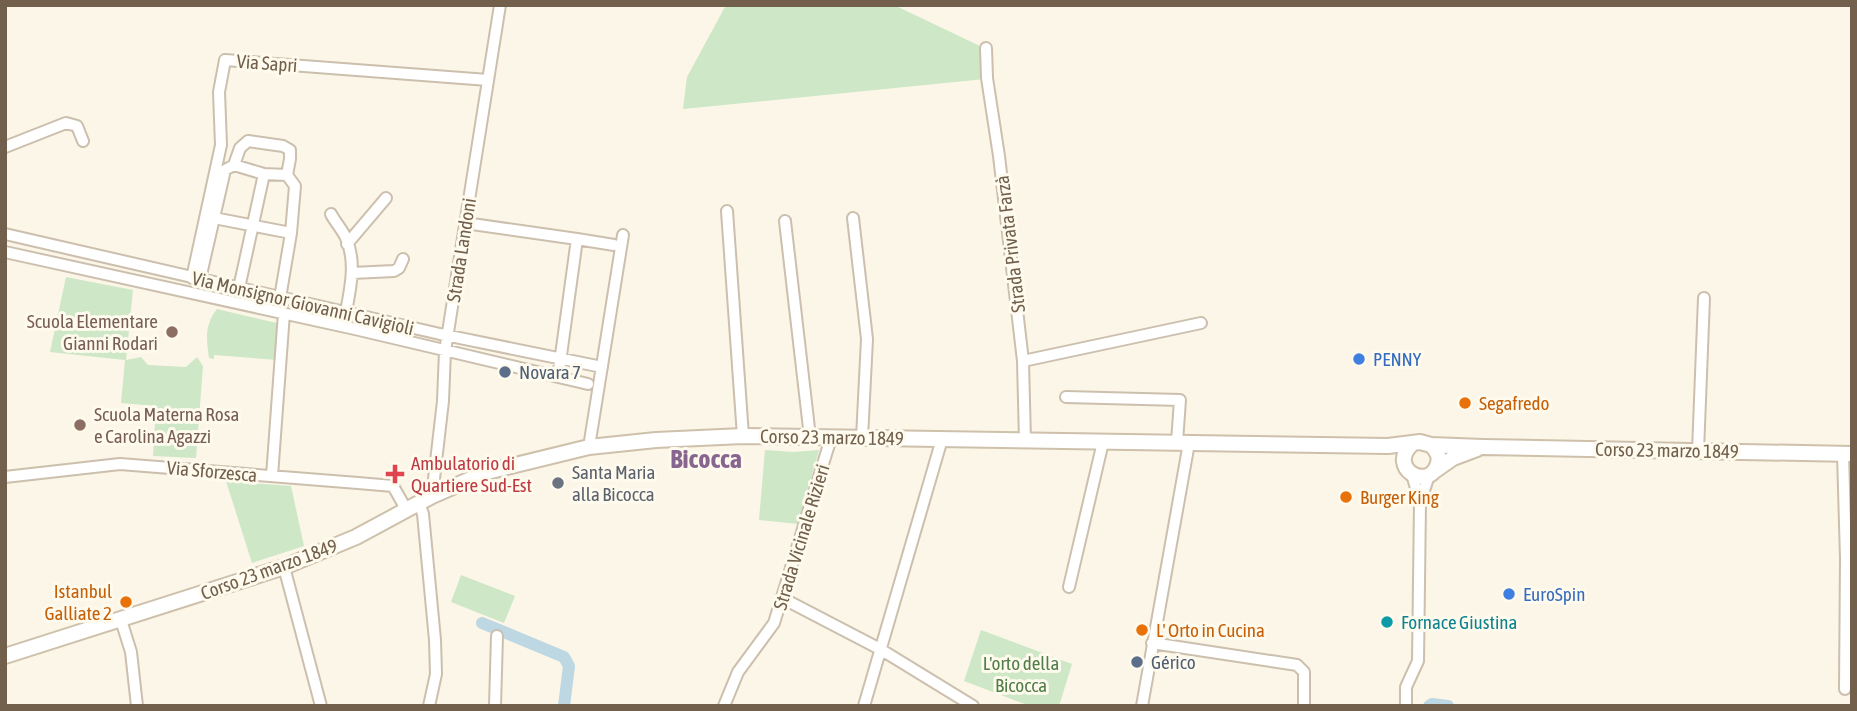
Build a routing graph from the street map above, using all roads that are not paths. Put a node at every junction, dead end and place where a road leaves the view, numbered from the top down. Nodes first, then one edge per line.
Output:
1 (500, 5) edge
2 (986, 48) dead end
3 (488, 80) junction
4 (83, 141) dead end
5 (5, 147) edge
6 (234, 165) junction
7 (264, 174) junction
8 (287, 175) junction
9 (386, 198) dead end
10 (727, 211) dead end
11 (331, 214) dead end
12 (214, 218) junction
13 (853, 218) dead end
14 (785, 221) dead end
15 (465, 223) junction
16 (253, 226) junction
17 (291, 233) junction
18 (5, 234) edge
19 (623, 236) dead end
20 (577, 239) junction
21 (347, 244) junction
22 (614, 245) dead end
23 (5, 252) edge
24 (402, 259) dead end
25 (352, 273) junction
26 (196, 278) junction
27 (239, 288) junction
28 (280, 298) junction
29 (1704, 298) dead end
30 (284, 313) junction
31 (346, 313) junction
32 (1201, 323) dead end
33 (343, 326) junction
34 (447, 336) junction
35 (445, 352) junction
36 (561, 359) junction
37 (1023, 361) junction
38 (602, 367) junction
39 (558, 377) junction
40 (588, 384) dead end
41 (1066, 397) dead end
42 (743, 436) junction
43 (810, 437) junction
44 (831, 438) junction
45 (862, 438) junction
46 (942, 439) junction
47 (1025, 441) junction
48 (1103, 442) junction
49 (1183, 443) junction
50 (1411, 445) junction
51 (1431, 445) junction
52 (1361, 446) junction
53 (589, 447) junction
54 (1483, 447) junction
55 (1698, 451) junction
56 (1847, 454) edge
57 (1411, 473) junction
58 (1431, 474) junction
59 (272, 476) junction
60 (5, 477) edge
61 (419, 503) junction
62 (1420, 503) junction
63 (284, 568) junction
64 (1069, 587) dead end
65 (782, 598) junction
66 (121, 620) junction
67 (497, 636) dead end
68 (1152, 643) junction
69 (880, 649) junction
70 (5, 656) edge
71 (1845, 689) dead end
72 (137, 706) edge
73 (321, 706) edge
74 (429, 706) edge
75 (495, 706) edge
76 (724, 706) edge
77 (864, 706) edge
78 (973, 706) edge
79 (1142, 706) edge
80 (1304, 706) edge
81 (1406, 706) edge

1 - 3 street, Strada Landoni
2 - 37 street, Strada Privata Farzà
3 - 15 street, Strada Landoni
3 - 26 street, Via Sapri
4 - 5 street
6 - 7 street
6 - 8 street
6 - 12 street
7 - 8 street
7 - 16 street
8 - 17 street
9 - 21 street
10 - 42 street
11 - 21 street
12 - 16 street
12 - 26 street
13 - 45 street
14 - 43 street
15 - 20 street
15 - 34 street, Strada Landoni
16 - 17 street
16 - 27 street
17 - 28 street
18 - 26 street, Via Monsignor Giovanni Cavigioli
19 - 38 street
20 - 22 street
20 - 36 street
21 - 25 street
23 - 30 street, Via Monsignor Giovanni Cavigioli
24 - 25 street
25 - 31 street
26 - 27 street, Via Monsignor Giovanni Cavigioli
27 - 28 street, Via Monsignor Giovanni Cavigioli
28 - 31 street, Via Monsignor Giovanni Cavigioli
29 - 55 street
30 - 33 street, Via Monsignor Giovanni Cavigioli
30 - 59 street
31 - 33 street
31 - 34 street, Via Monsignor Giovanni Cavigioli
32 - 37 street
33 - 35 street, Via Monsignor Giovanni Cavigioli
34 - 35 street, Strada Landoni
34 - 36 street, Via Monsignor Giovanni Cavigioli
35 - 39 street, Via Monsignor Giovanni Cavigioli
35 - 61 street, Strada Landoni
36 - 38 street, Via Monsignor Giovanni Cavigioli
36 - 39 street
37 - 47 street, Strada Privata Farzà
38 - 53 street
39 - 40 street, Via Monsignor Giovanni Cavigioli
41 - 49 street
42 - 43 main road, Corso 23 marzo 1849
42 - 53 main road, Corso 23 marzo 1849
43 - 44 main road, Corso 23 marzo 1849
44 - 45 main road, Corso 23 marzo 1849
44 - 65 street, Strada Vicinale Rizieri
45 - 46 main road, Corso 23 marzo 1849
46 - 47 main road, Corso 23 marzo 1849
46 - 69 street
47 - 48 main road, Corso 23 marzo 1849
48 - 49 main road, Corso 23 marzo 1849
48 - 64 street
49 - 52 main road, Corso 23 marzo 1849
49 - 68 street
50 - 51 main road
50 - 52 main road, Corso 23 marzo 1849
50 - 57 main road
51 - 54 main road, Corso 23 marzo 1849
51 - 58 main road
52 - 57 main road, Corso 23 marzo 1849
53 - 61 main road, Corso 23 marzo 1849
54 - 55 main road, Corso 23 marzo 1849
54 - 58 main road, Corso 23 marzo 1849
55 - 56 main road, Corso 23 marzo 1849
56 - 71 street
57 - 58 main road
57 - 62 street
58 - 62 street
59 - 60 street, Via Sforzesca
59 - 61 street, Via Sforzesca
61 - 63 main road, Corso 23 marzo 1849
61 - 74 street, Strada Landoni
62 - 81 street
63 - 66 main road, Corso 23 marzo 1849
63 - 73 street
65 - 69 street
65 - 76 street, Strada Vicinale Rizieri
66 - 70 main road, Corso 23 marzo 1849
66 - 72 street
67 - 75 street
68 - 79 street
68 - 80 street
69 - 77 street
69 - 78 street

